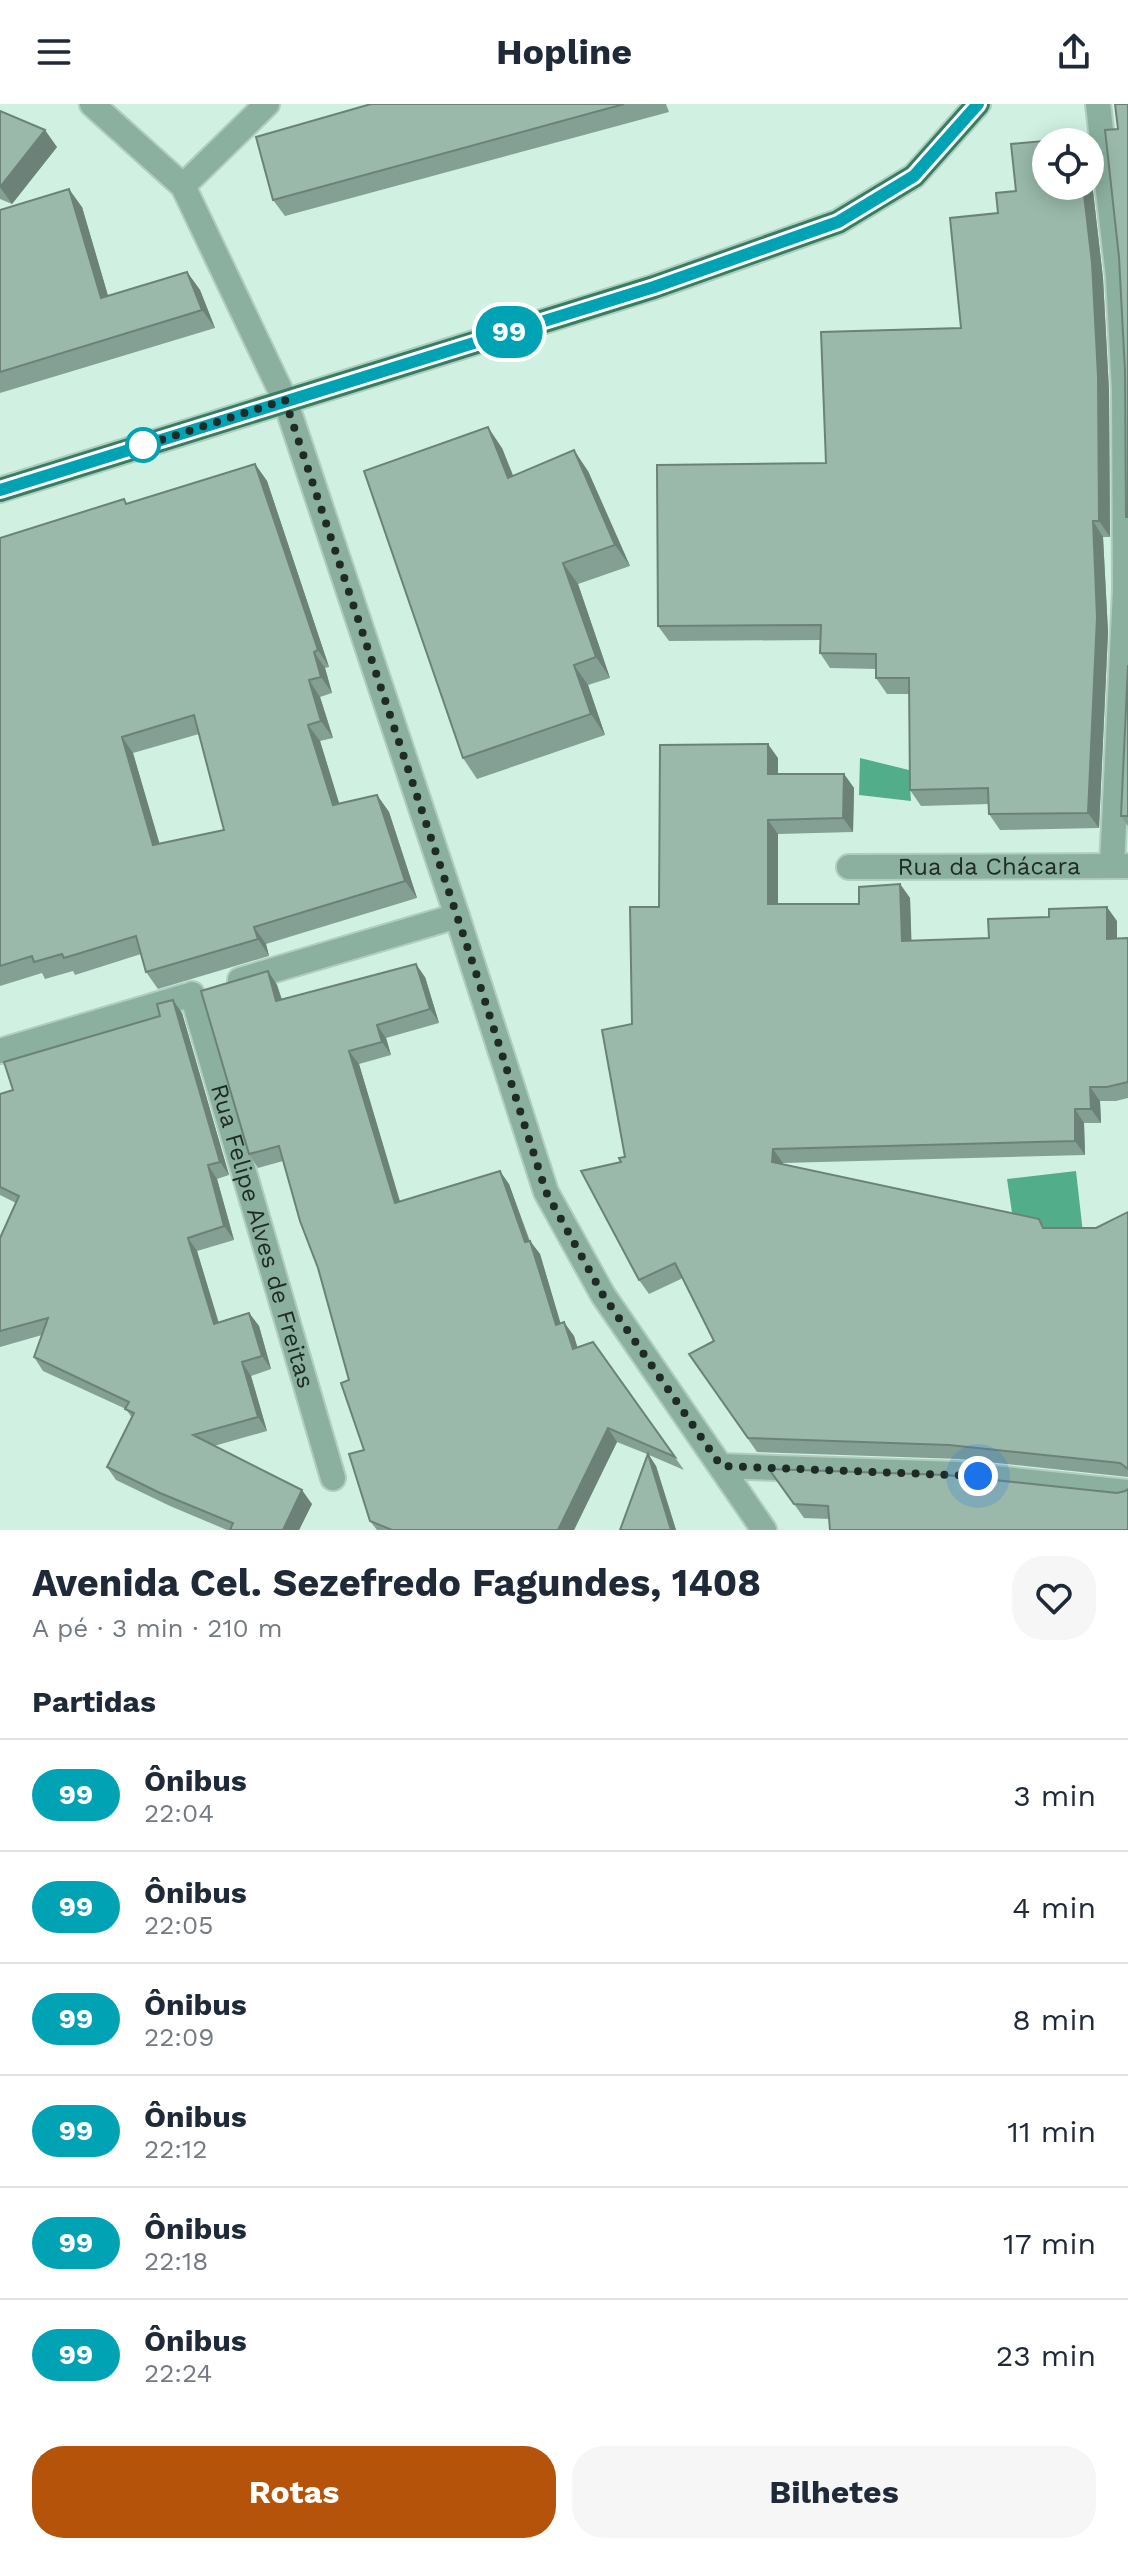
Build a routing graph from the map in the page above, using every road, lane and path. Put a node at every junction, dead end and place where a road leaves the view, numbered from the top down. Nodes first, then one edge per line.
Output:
1 (92, 104) edge
2 (267, 104) edge
3 (978, 104) edge
4 (1098, 104) edge
5 (183, 186) junction
6 (1126, 391) edge
7 (285, 400) junction
8 (0, 490) edge
9 (1127, 590) edge
10 (1120, 866) edge
11 (849, 867) dead end
12 (457, 916) junction
13 (207, 990) junction
14 (0, 1051) edge
15 (721, 1466) junction
16 (333, 1478) dead end
17 (1128, 1492) edge
18 (764, 1530) edge

1 - 5 street
2 - 5 street
3 - 7 main road
4 - 6 street
5 - 7 street
6 - 9 street
7 - 8 main road
7 - 12 street
9 - 10 street
10 - 11 street, Rua da Chácara
12 - 13 street
12 - 15 street
13 - 14 street
13 - 16 street, Rua Felipe Alves de Freitas
15 - 17 street
15 - 18 street

